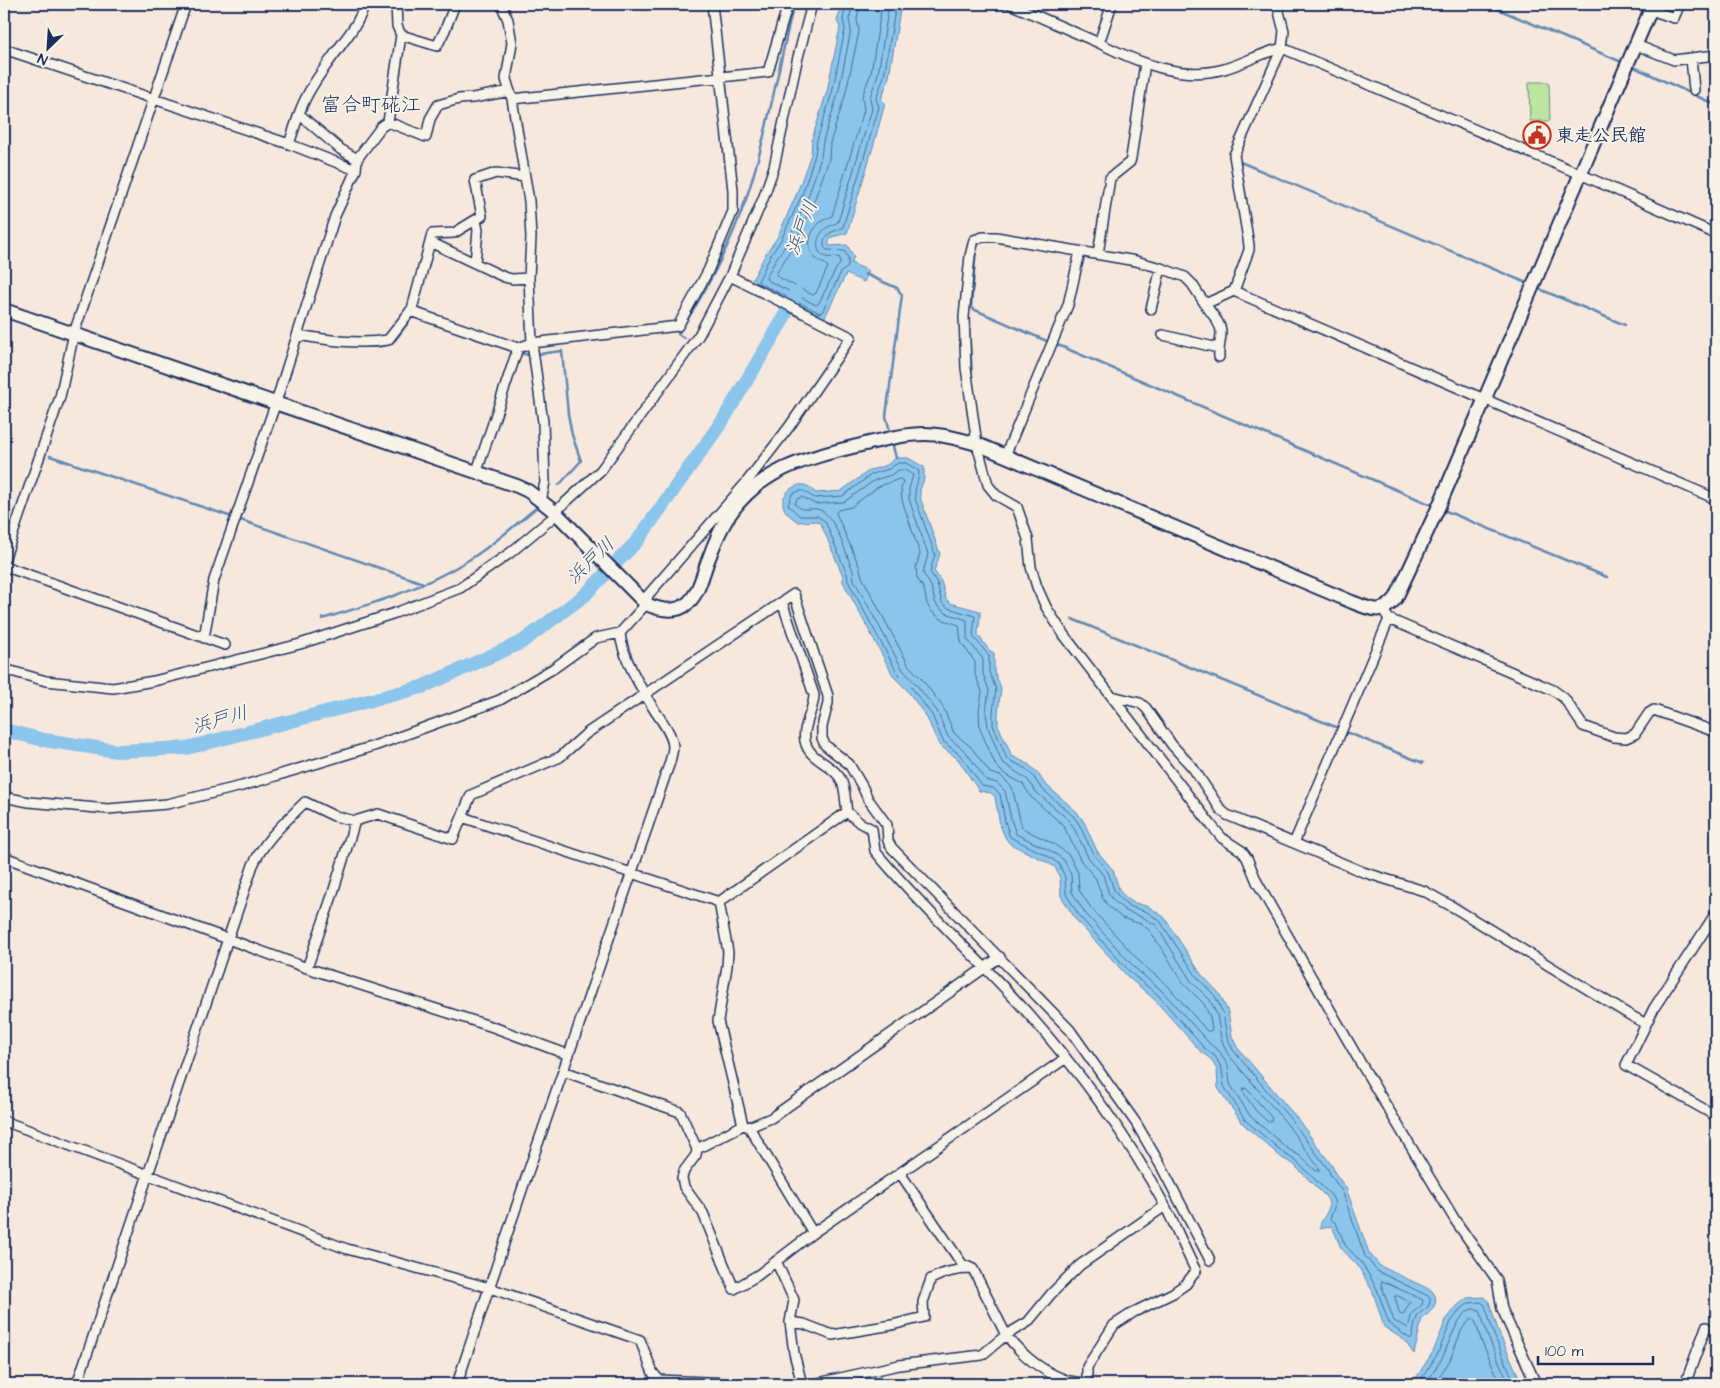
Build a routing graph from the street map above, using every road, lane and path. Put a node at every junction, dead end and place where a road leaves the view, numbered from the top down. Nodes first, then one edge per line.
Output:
1 (186, 4) edge
2 (365, 4) edge
3 (396, 4) edge
4 (455, 4) edge
5 (501, 4) edge
6 (712, 4) edge
7 (788, 4) edge
8 (812, 4) edge
9 (1010, 4) edge
10 (1112, 4) edge
11 (1277, 4) edge
12 (1680, 4) edge
13 (1652, 7) edge
14 (401, 35) junction
15 (1099, 43) junction
16 (1636, 45) junction
17 (1282, 48) junction
18 (4, 49) edge
19 (1716, 55) edge
20 (1691, 58) junction
21 (1145, 63) junction
22 (720, 77) junction
23 (1694, 90) dead end
24 (511, 95) junction
25 (153, 99) junction
26 (299, 114) junction
27 (388, 122) junction
28 (289, 144) junction
29 (357, 159) junction
30 (356, 170) junction
31 (1580, 174) junction
32 (525, 176) junction
33 (476, 221) junction
34 (1716, 234) edge
35 (430, 242) junction
36 (1080, 252) junction
37 (1098, 254) junction
38 (475, 263) junction
39 (1161, 268) junction
40 (730, 276) junction
41 (529, 278) junction
42 (1234, 291) junction
43 (1205, 304) junction
44 (1151, 309) dead end
45 (4, 310) edge
46 (410, 311) junction
47 (74, 333) junction
48 (1163, 334) dead end
49 (298, 335) junction
50 (532, 343) junction
51 (518, 348) junction
52 (1484, 400) junction
53 (276, 402) junction
54 (977, 444) junction
55 (1005, 456) junction
56 (477, 472) junction
57 (1716, 499) edge
58 (541, 500) junction
59 (556, 513) junction
60 (4, 560) edge
61 (4, 566) edge
62 (641, 599) junction
63 (782, 602) junction
64 (1386, 614) junction
65 (617, 633) junction
66 (204, 638) junction
67 (224, 645) dead end
68 (4, 669) edge
69 (645, 695) junction
70 (1112, 696) junction
71 (1716, 732) edge
72 (4, 797) edge
73 (847, 812) junction
74 (462, 817) junction
75 (355, 821) junction
76 (1294, 843) junction
77 (4, 857) edge
78 (631, 874) junction
79 (719, 902) junction
80 (1716, 913) edge
81 (229, 940) junction
82 (1000, 957) junction
83 (984, 967) junction
84 (307, 968) junction
85 (1646, 1024) junction
86 (569, 1055) junction
87 (1066, 1058) junction
88 (563, 1071) junction
89 (1716, 1116) edge
90 (4, 1121) edge
91 (746, 1126) junction
92 (697, 1148) junction
93 (900, 1173) junction
94 (149, 1176) junction
95 (1165, 1206) junction
96 (813, 1234) junction
97 (1210, 1260) dead end
98 (776, 1262) junction
99 (973, 1269) junction
100 (490, 1288) junction
101 (790, 1322) junction
102 (1706, 1327) dead end
103 (1006, 1336) junction
104 (77, 1384) edge
105 (457, 1384) edge
106 (753, 1384) edge
107 (802, 1384) edge
108 (813, 1384) edge
109 (1088, 1384) edge
110 (1536, 1384) edge
111 (1685, 1384) edge

1 - 25 street
2 - 26 street
3 - 14 street
4 - 14 street
5 - 24 street
6 - 22 street
7 - 22 street
8 - 40 street
9 - 15 street
10 - 15 street
11 - 17 street
12 - 13 street
13 - 16 street
14 - 27 street
15 - 21 street
16 - 20 street
16 - 31 street
17 - 21 street
17 - 31 street
17 - 42 street
18 - 25 street
19 - 20 street
20 - 23 street
21 - 37 street
22 - 24 street
22 - 50 street
24 - 27 street
24 - 32 street
25 - 28 street
25 - 47 street
26 - 28 street
26 - 29 street
27 - 29 street
28 - 30 street
29 - 30 street
30 - 49 street
31 - 34 street
31 - 52 street
32 - 33 street
32 - 41 street
33 - 35 street
33 - 38 street
35 - 38 street
35 - 46 street
36 - 37 street
36 - 54 street
36 - 55 street
37 - 39 street
38 - 41 street
39 - 43 street
39 - 44 street
40 - 59 street
40 - 62 street
41 - 50 street
42 - 43 street
42 - 52 street
43 - 48 street
45 - 47 street
46 - 49 street
46 - 51 street
47 - 53 street
47 - 60 street
49 - 53 street
50 - 51 street
50 - 58 street
51 - 56 street
52 - 57 street
52 - 64 street
53 - 56 street
53 - 66 street
54 - 55 street
54 - 62 street
54 - 70 street
55 - 64 street
56 - 58 street
58 - 59 street
59 - 62 street
59 - 68 street
61 - 66 street
62 - 65 street
63 - 69 street
63 - 73 street
63 - 82 street
64 - 71 street
64 - 76 street
65 - 69 street
65 - 72 street
66 - 67 street
69 - 74 street
69 - 78 street
70 - 76 street
70 - 110 street
73 - 79 street
73 - 83 street
74 - 75 street
74 - 78 street
75 - 81 street
75 - 84 street
76 - 85 street
77 - 81 street
78 - 79 street
78 - 86 street
79 - 91 street
80 - 85 street
81 - 84 street
81 - 94 street
82 - 83 street
82 - 97 street
83 - 87 street
83 - 91 street
84 - 86 street
85 - 89 street
86 - 88 street
87 - 93 street
87 - 95 street
88 - 92 street
88 - 100 street
90 - 94 street
91 - 92 street
91 - 96 street
92 - 98 street
93 - 96 street
93 - 99 street
94 - 100 street
94 - 104 street
95 - 103 street
95 - 109 street
96 - 98 street
98 - 101 street
99 - 101 street
99 - 103 street
100 - 105 street
100 - 106 street
101 - 107 street
102 - 111 street
103 - 108 street
103 - 109 street

